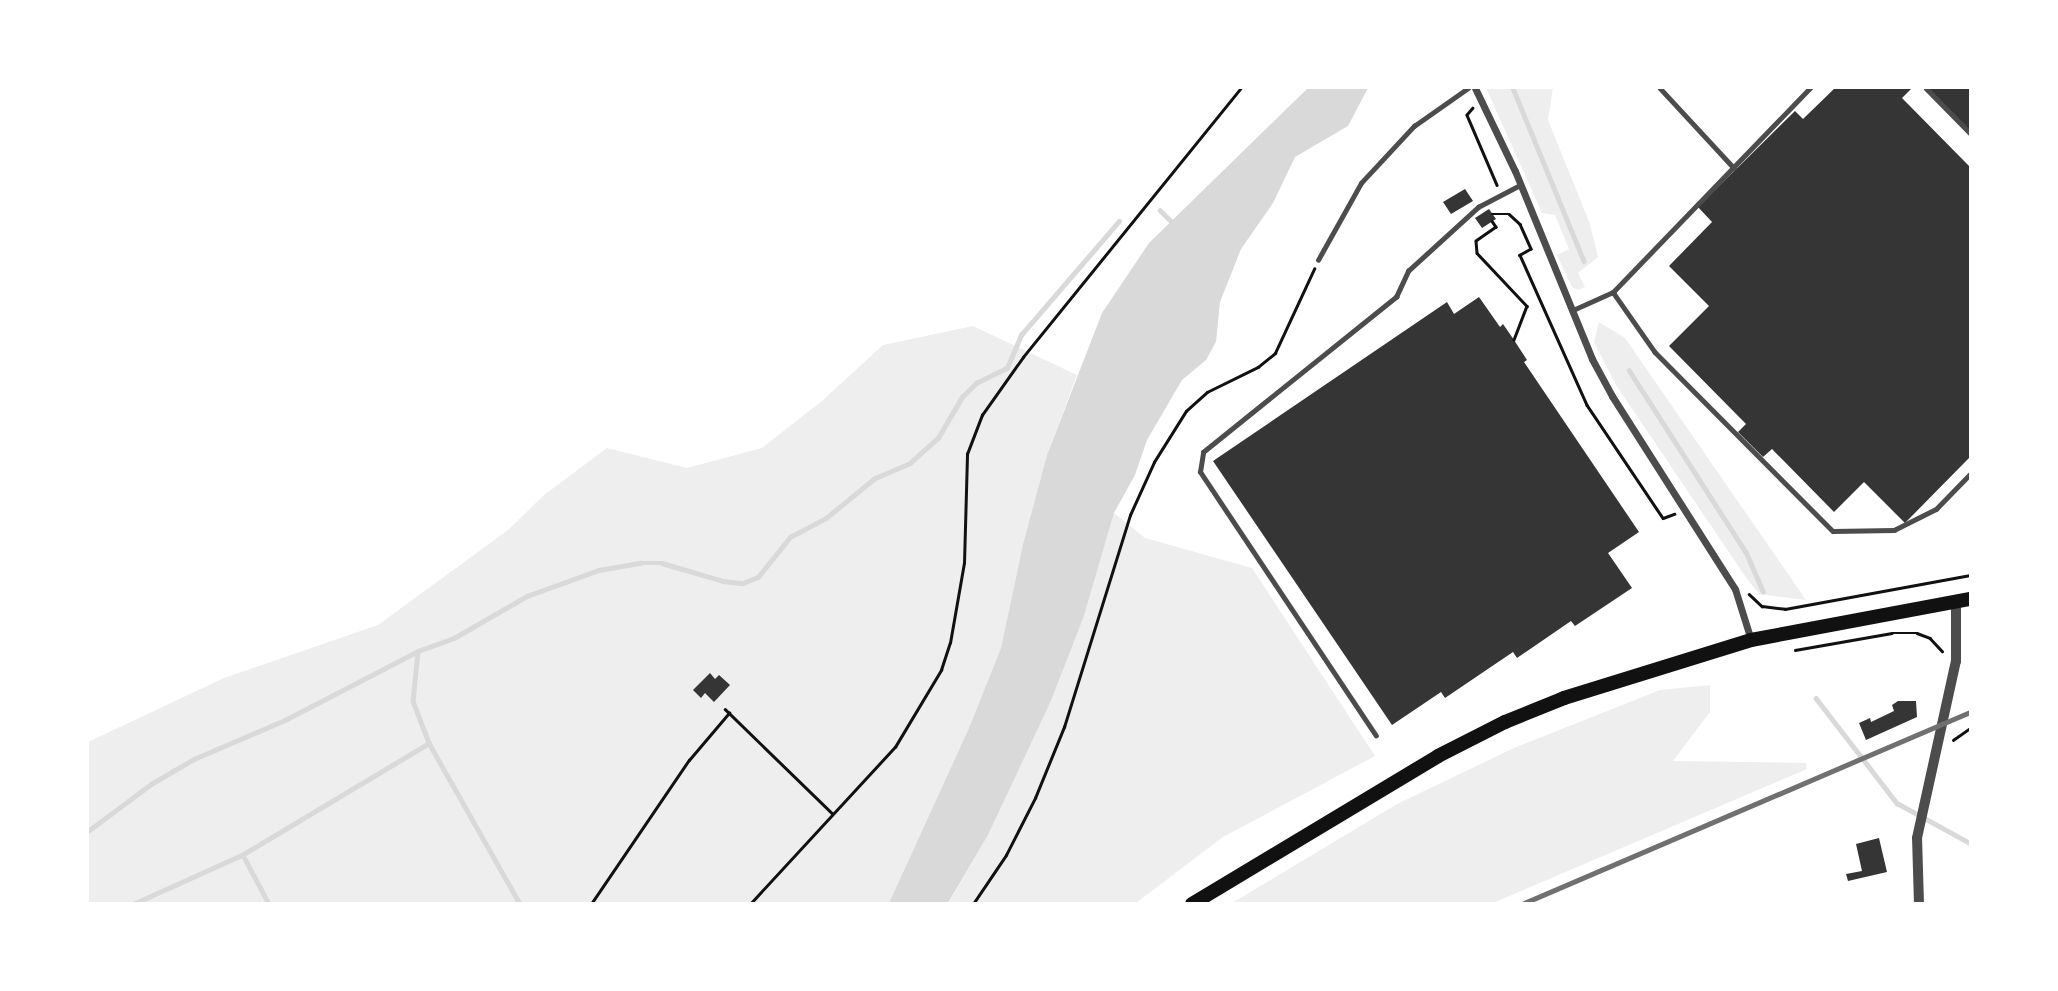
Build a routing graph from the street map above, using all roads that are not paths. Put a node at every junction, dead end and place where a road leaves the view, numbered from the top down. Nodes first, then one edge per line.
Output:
1 (1468, 88) edge
2 (1475, 88) edge
3 (1660, 88) edge
4 (1810, 88) edge
5 (1926, 88) edge
6 (1970, 133) edge
7 (1734, 168) junction
8 (1521, 184) junction
9 (1318, 260) road end
10 (1613, 292) junction
11 (1573, 310) junction
12 (1970, 474) edge
13 (1963, 601) edge
14 (1751, 640) junction
15 (1376, 737) dead end
16 (1192, 904) edge
17 (1919, 904) edge

1 - 9 lane
2 - 8 street
3 - 7 lane
4 - 7 lane
5 - 6 lane
7 - 10 lane
8 - 11 street
8 - 15 lane
10 - 11 lane
10 - 12 lane
11 - 14 street
13 - 14 main road
13 - 17 street
14 - 16 main road

